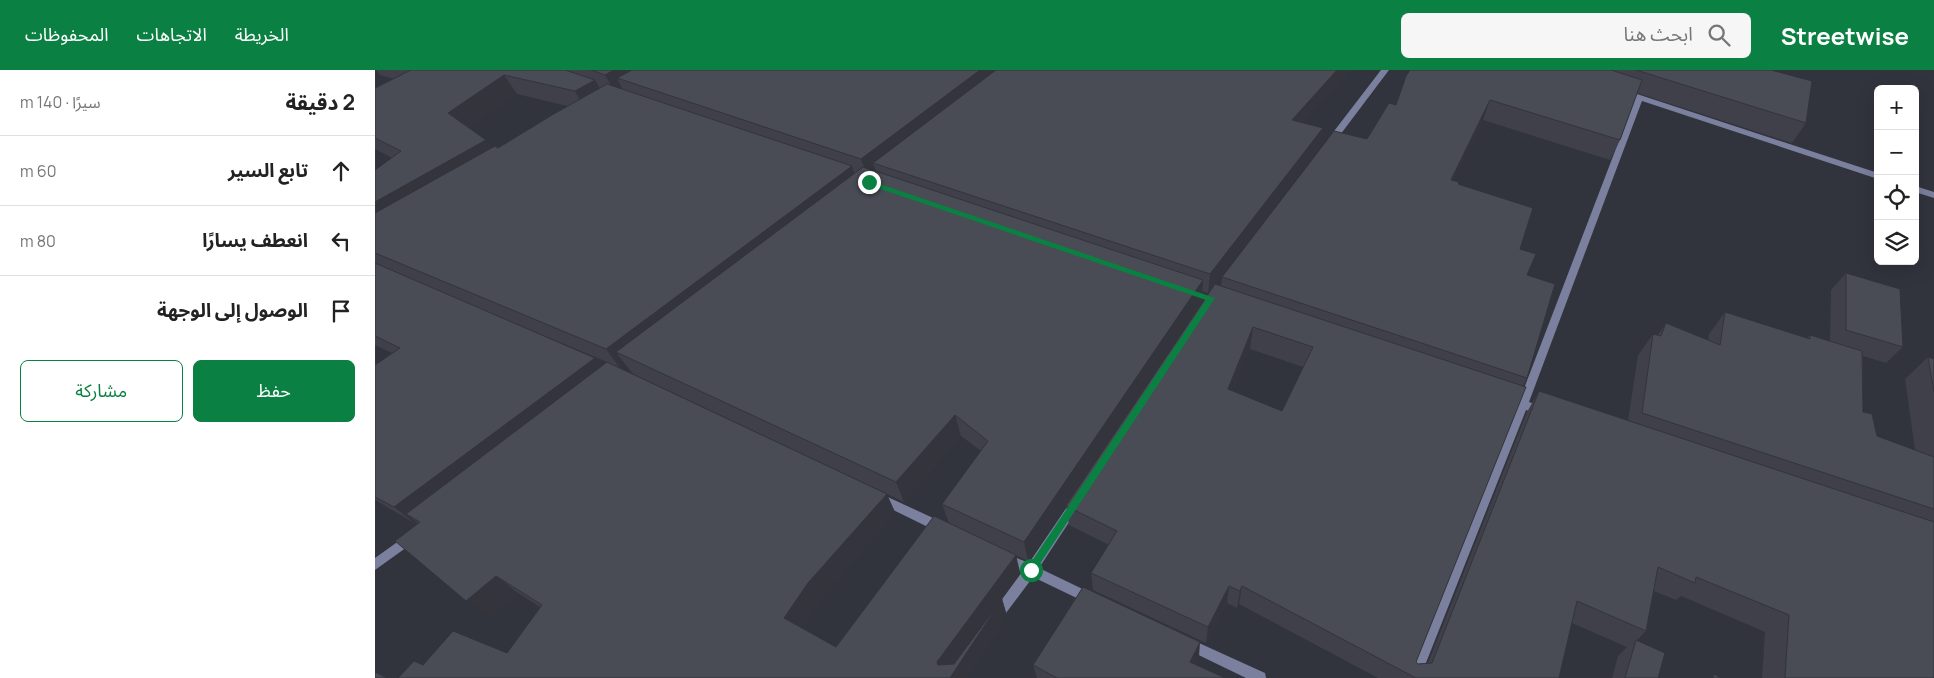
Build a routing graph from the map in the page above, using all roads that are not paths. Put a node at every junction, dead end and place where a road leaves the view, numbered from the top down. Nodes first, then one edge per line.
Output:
1 (1385, 70) edge
2 (1622, 92) edge
3 (1639, 98) junction
4 (1325, 149) edge
5 (1875, 175) edge
6 (1919, 190) edge
7 (1934, 195) edge
8 (1494, 395) edge
9 (1523, 404) junction
10 (1551, 414) edge
11 (871, 494) edge
12 (1080, 496) edge
13 (421, 530) edge
14 (951, 532) edge
15 (995, 553) edge
16 (375, 565) edge
17 (1031, 570) junction
18 (1101, 603) edge
19 (991, 624) edge
20 (1180, 641) edge
21 (1259, 678) edge
22 (1413, 678) edge

1 - 4 street
2 - 3 street
3 - 5 street
3 - 9 street
6 - 7 street
8 - 9 street
9 - 10 street
9 - 22 street
11 - 14 street
12 - 17 street
13 - 16 street
15 - 17 street
17 - 18 street
17 - 19 street
20 - 21 street

